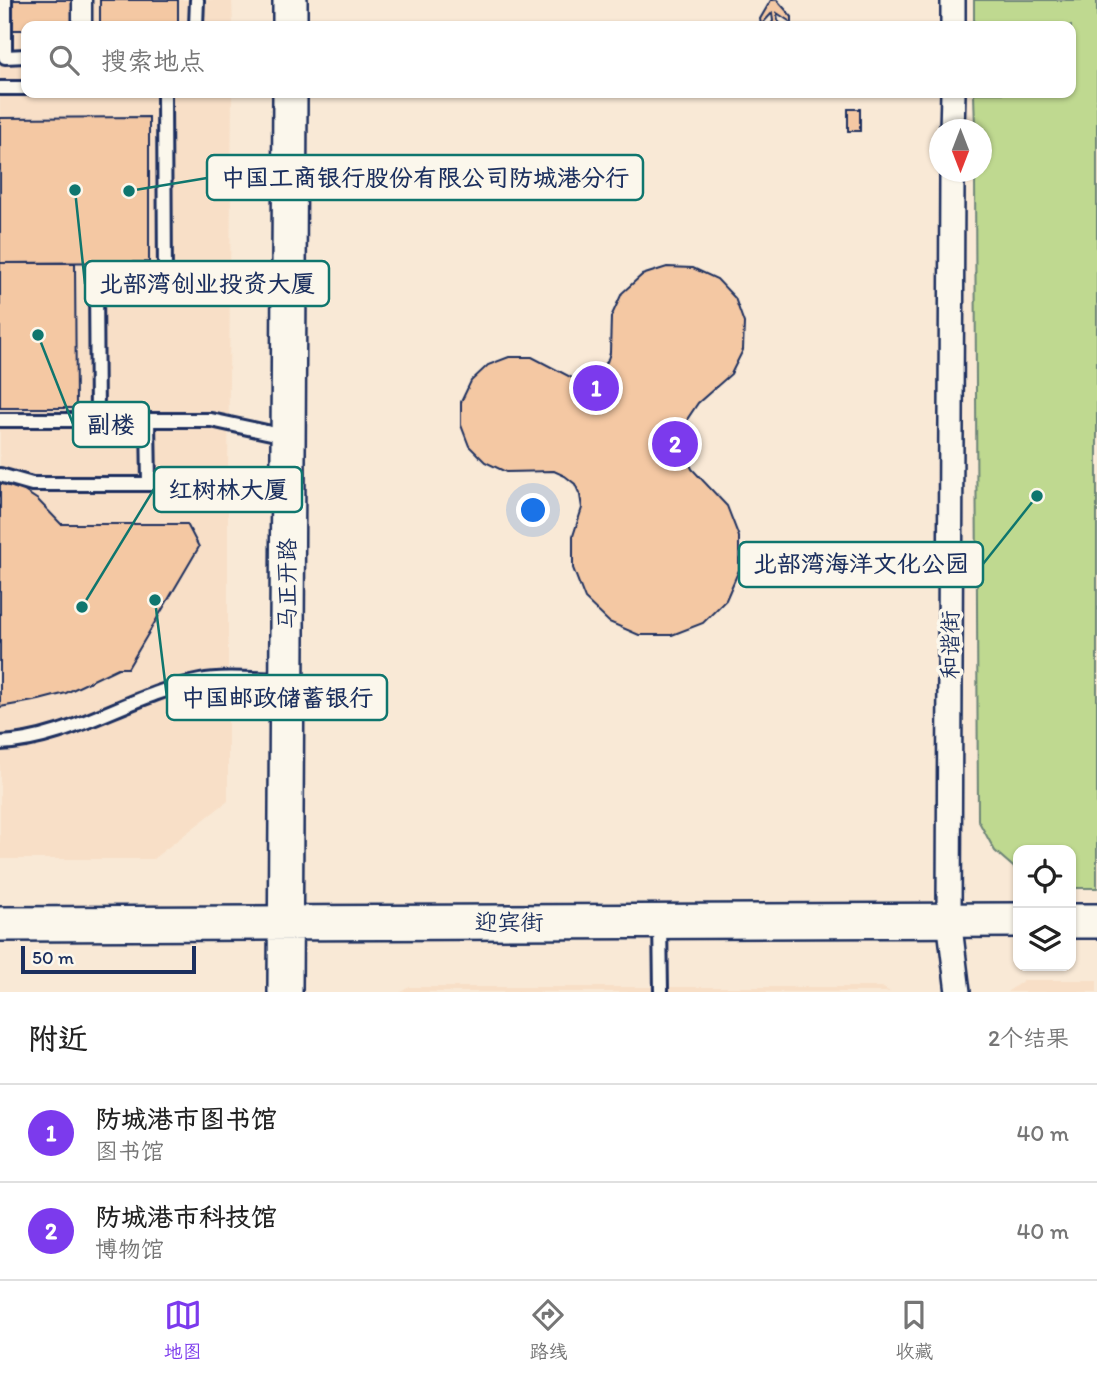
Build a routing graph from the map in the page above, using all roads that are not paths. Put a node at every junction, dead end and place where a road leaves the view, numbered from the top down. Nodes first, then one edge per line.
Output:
1 (5, 0) edge
2 (82, 0) edge
3 (197, 0) edge
4 (290, 0) edge
5 (953, 0) edge
6 (82, 21) edge
7 (196, 21) edge
8 (290, 21) edge
9 (953, 21) edge
10 (21, 56) edge
11 (3, 57) edge
12 (0, 88) edge
13 (21, 88) edge
14 (164, 98) edge
15 (290, 98) edge
16 (953, 98) edge
17 (952, 119) edge
18 (952, 182) edge
19 (165, 281) junction
20 (289, 281) junction
21 (0, 420) edge
22 (97, 420) junction
23 (148, 420) junction
24 (288, 436) junction
25 (0, 475) edge
26 (149, 484) junction
27 (288, 484) junction
28 (287, 680) junction
29 (0, 743) edge
30 (949, 919) junction
31 (1013, 920) edge
32 (660, 921) junction
33 (1076, 921) edge
34 (1097, 921) edge
35 (286, 923) junction
36 (0, 924) edge
37 (285, 992) edge
38 (661, 992) edge
39 (958, 992) edge

1 - 11 lane
2 - 6 street
3 - 7 lane
4 - 8 main road
5 - 9 street
10 - 11 lane
12 - 13 lane
14 - 19 lane
15 - 20 main road, 马正开路
16 - 17 street
18 - 30 street, 和谐街
19 - 20 lane
19 - 22 lane
20 - 24 main road, 马正开路
21 - 22 lane
22 - 23 lane
23 - 24 lane
23 - 26 lane
24 - 27 main road, 马正开路
25 - 26 lane
26 - 27 lane
27 - 28 main road, 马正开路
28 - 29 lane
28 - 35 main road, 马正开路
30 - 31 main road, 迎宾街
30 - 32 main road, 迎宾街
30 - 39 street, 和谐街
32 - 35 main road, 迎宾街
32 - 38 lane
33 - 34 main road
35 - 36 main road, 迎宾街
35 - 37 main road, 马正开路

